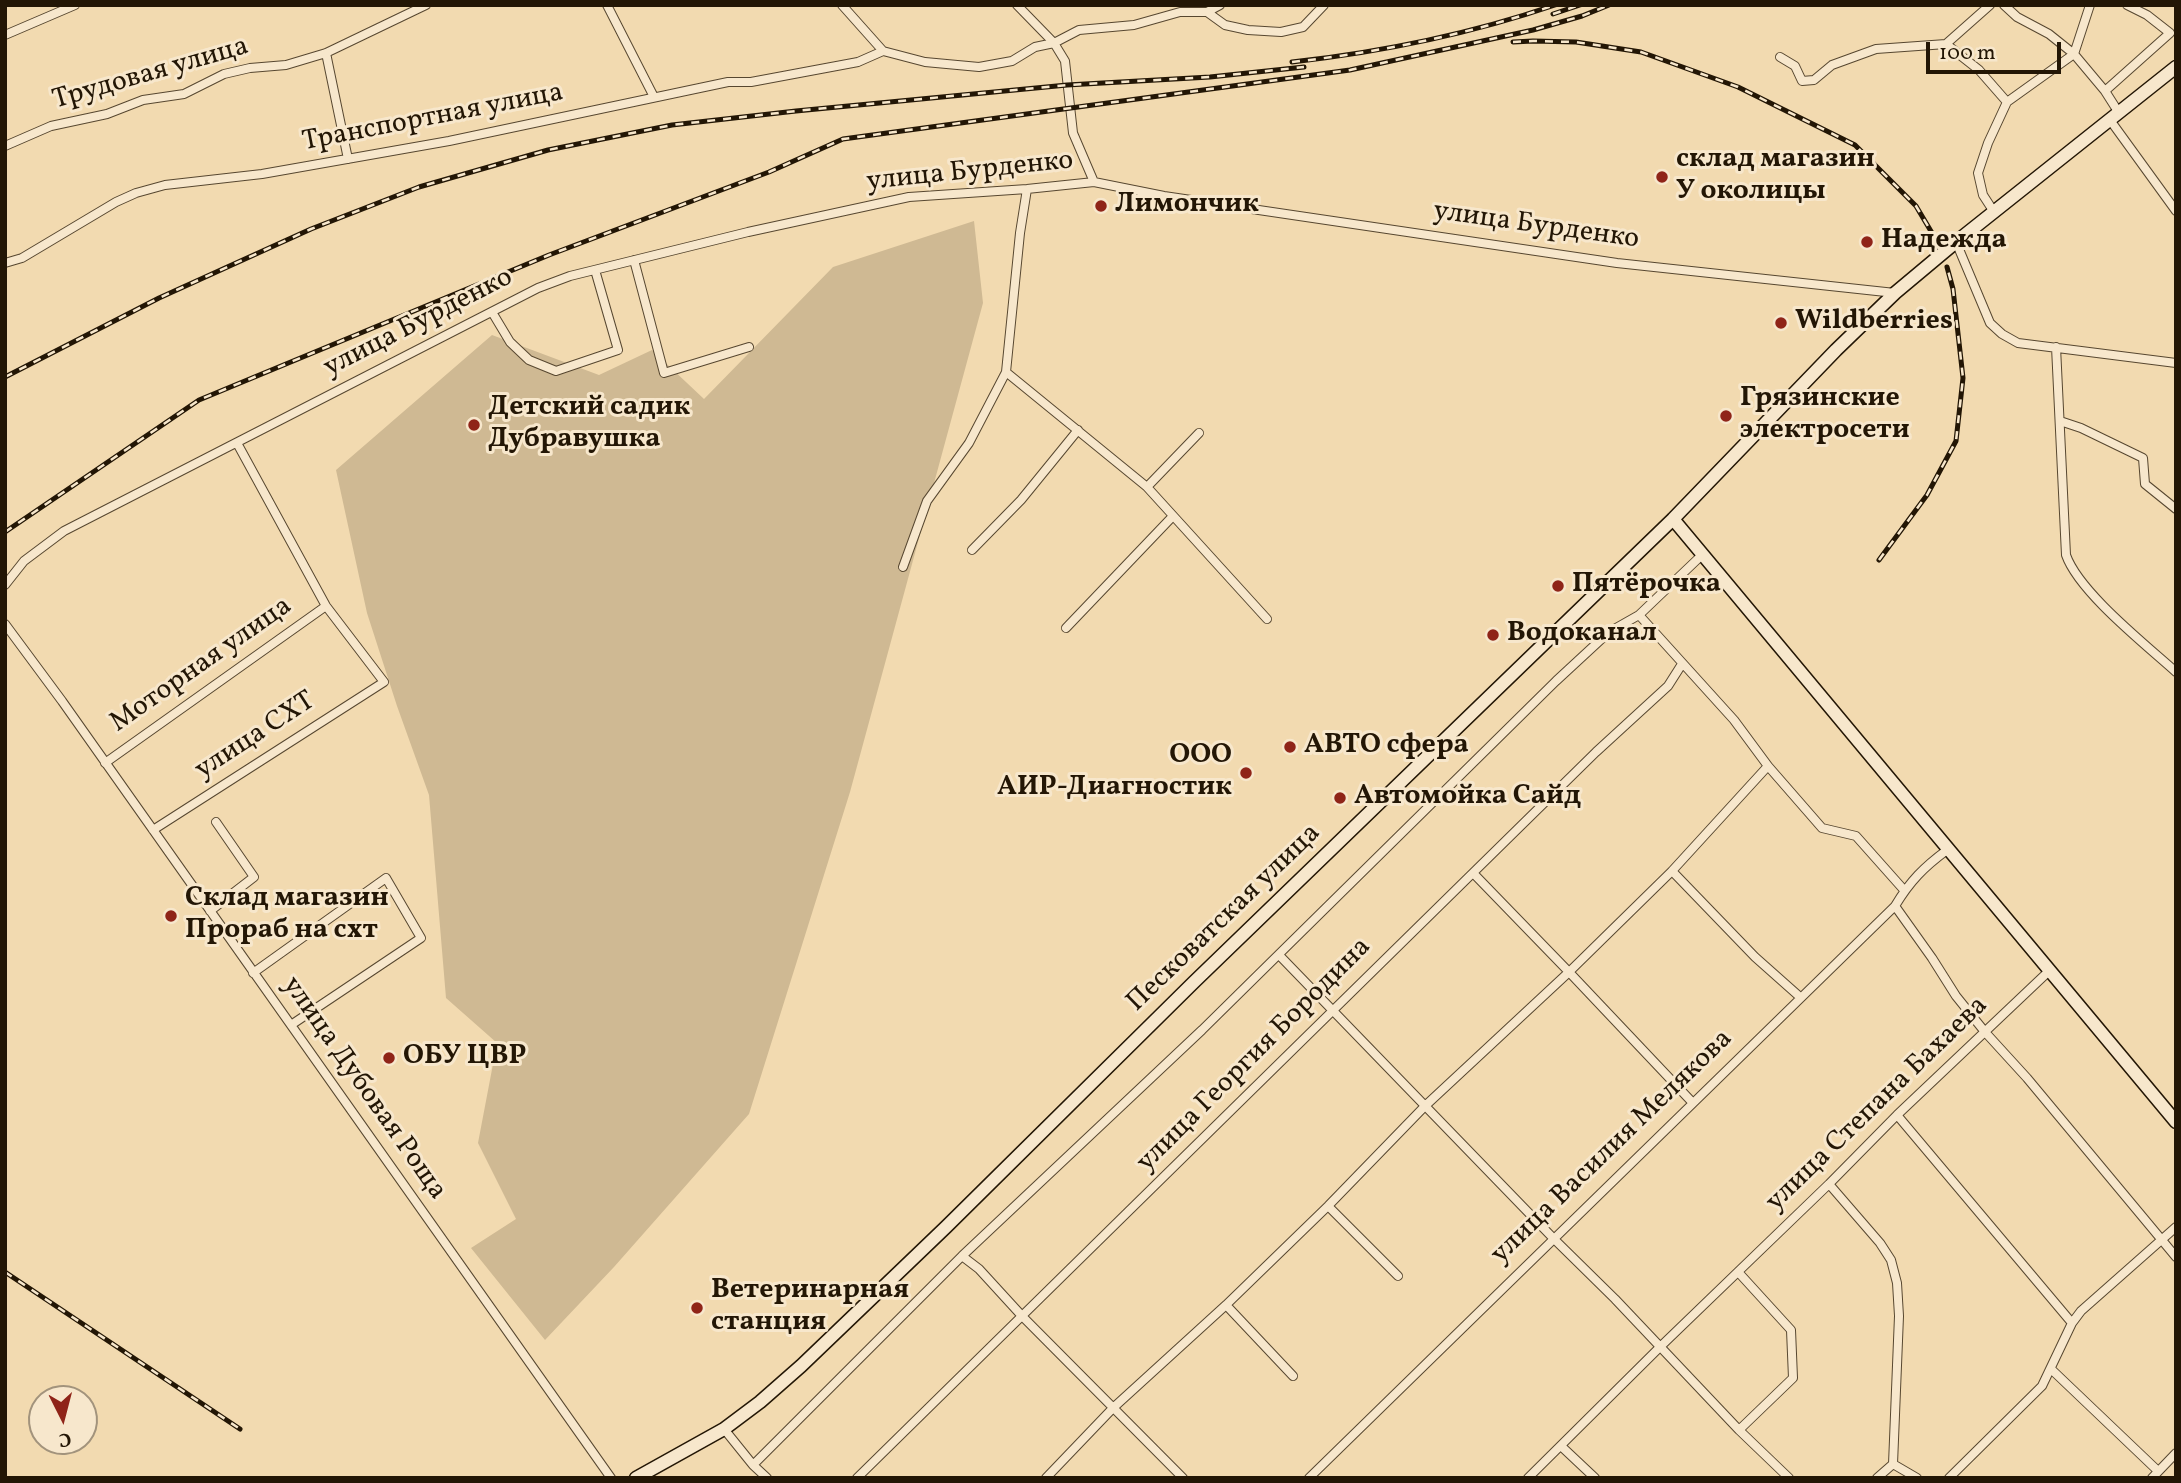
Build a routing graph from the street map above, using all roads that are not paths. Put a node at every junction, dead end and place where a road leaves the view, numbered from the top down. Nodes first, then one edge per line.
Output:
1 (75, 5) edge
2 (426, 5) edge
3 (607, 5) edge
4 (842, 5) edge
5 (1017, 5) edge
6 (1220, 5) edge
7 (1324, 5) edge
8 (1990, 5) edge
9 (2004, 5) edge
10 (2090, 5) edge
11 (2127, 5) edge
12 (1178, 9) edge
13 (1207, 12) junction
14 (5, 35) edge
15 (1054, 43) junction
16 (1946, 44) junction
17 (883, 51) junction
18 (326, 53) junction
19 (2074, 54) junction
20 (1780, 57) dead end
21 (2176, 67) edge
22 (2105, 91) junction
23 (654, 97) junction
24 (2007, 102) junction
25 (2115, 116) junction
26 (5, 146) edge
27 (348, 159) junction
28 (1094, 182) junction
29 (1027, 189) junction
30 (2176, 211) edge
31 (1994, 212) junction
32 (1956, 242) junction
33 (634, 260) junction
34 (5, 263) edge
35 (595, 270) junction
36 (1895, 293) junction
37 (492, 312) junction
38 (749, 347) dead end
39 (2056, 347) junction
40 (2176, 363) edge
41 (1006, 372) junction
42 (2060, 421) junction
43 (1078, 430) junction
44 (1199, 433) dead end
45 (237, 443) junction
46 (1147, 487) junction
47 (2176, 509) edge
48 (1173, 516) junction
49 (1673, 519) junction
50 (972, 550) dead end
51 (1703, 554) junction
52 (903, 567) dead end
53 (5, 585) edge
54 (326, 606) junction
55 (1639, 615) junction
56 (1267, 619) dead end
57 (5, 624) edge
58 (1066, 628) dead end
59 (1682, 664) junction
60 (2176, 672) edge
61 (105, 763) junction
62 (1768, 766) junction
63 (216, 822) dead end
64 (153, 830) junction
65 (1947, 850) junction
66 (1672, 871) junction
67 (1474, 874) junction
68 (1904, 890) junction
69 (1895, 906) junction
70 (210, 911) junction
71 (1279, 955) junction
72 (2049, 971) junction
73 (1569, 972) junction
74 (253, 973) junction
75 (1800, 997) junction
76 (1334, 1009) junction
77 (290, 1025) junction
78 (1985, 1032) junction
79 (1692, 1102) junction
80 (1425, 1106) junction
81 (1897, 1115) junction
82 (2176, 1122) edge
83 (1829, 1184) junction
84 (1328, 1206) junction
85 (2176, 1227) edge
86 (1554, 1239) junction
87 (2161, 1240) junction
88 (962, 1256) junction
89 (2176, 1257) edge
90 (1739, 1273) junction
91 (1398, 1276) dead end
92 (1226, 1305) junction
93 (1022, 1315) junction
94 (2072, 1323) junction
95 (1660, 1347) junction
96 (2051, 1369) junction
97 (1293, 1376) dead end
98 (1114, 1408) junction
99 (724, 1429) junction
100 (1740, 1430) junction
101 (1562, 1446) junction
102 (2176, 1453) edge
103 (1892, 1464) junction
104 (753, 1465) junction
105 (2155, 1474) edge
106 (611, 1478) edge
107 (636, 1478) edge
108 (767, 1478) edge
109 (857, 1478) edge
110 (1046, 1478) edge
111 (1183, 1478) edge
112 (1308, 1478) edge
113 (1528, 1478) edge
114 (1595, 1478) edge
115 (1789, 1478) edge
116 (1877, 1478) edge
117 (1917, 1478) edge
118 (1949, 1478) edge

1 - 14 street
2 - 18 street, Трудовая улица
3 - 23 street
4 - 17 street
5 - 15 street
6 - 13 street
7 - 13 street
8 - 16 street
9 - 19 street
10 - 19 street
11 - 22 street
12 - 13 street
12 - 15 street
15 - 17 street
15 - 28 street
16 - 20 street
16 - 24 street
17 - 23 street, Транспортная улица
18 - 26 street, Трудовая улица
18 - 27 street
19 - 22 street
19 - 24 street
21 - 25 main road, Песковатская улица
22 - 25 street
23 - 27 street, Транспортная улица
24 - 31 street
25 - 30 street
25 - 31 main road, Песковатская улица
27 - 34 street, Транспортная улица
28 - 29 street, улица Бурденко
28 - 36 street, улица Бурденко
29 - 33 street, улица Бурденко
29 - 41 street
31 - 32 main road, Песковатская улица
32 - 36 main road, Песковатская улица
32 - 39 street
33 - 35 street, улица Бурденко
33 - 38 street
35 - 37 street, улица Бурденко
35 - 37 street
36 - 49 main road, Песковатская улица
37 - 45 street, улица Бурденко
39 - 40 street
39 - 42 street
41 - 43 street
41 - 52 street
42 - 47 street
42 - 60 street
43 - 46 street
43 - 50 street
44 - 46 street
45 - 53 street, улица Бурденко
45 - 54 street
46 - 48 street
48 - 56 street
48 - 58 street
49 - 51 main road
49 - 99 main road, Песковатская улица
51 - 55 street
51 - 65 main road
54 - 61 street, Моторная улица
54 - 64 street, улица СХТ
55 - 59 street
55 - 71 street
57 - 61 street, улица Дубовая Роща
59 - 62 street
59 - 67 street, улица Георгия Бородина
61 - 64 street, улица Дубовая Роща
62 - 66 street
62 - 68 street
63 - 70 street
64 - 70 street, улица Дубовая Роща
65 - 68 street, улица Василия Мелякова
65 - 72 main road
66 - 73 street
66 - 75 street
67 - 73 street
67 - 76 street, улица Георгия Бородина
68 - 69 street, улица Василия Мелякова
69 - 75 street, улица Василия Мелякова
69 - 78 street
70 - 74 street, улица Дубовая Роща
71 - 76 street
71 - 88 street
72 - 78 street, улица Степана Бахаева
72 - 82 main road
73 - 79 street
73 - 80 street
74 - 77 street, улица Дубовая Роща
74 - 77 street
75 - 79 street, улица Василия Мелякова
76 - 80 street
76 - 93 street, улица Георгия Бородина
77 - 106 street, улица Дубовая Роща
78 - 81 street, улица Степана Бахаева
78 - 87 street
79 - 86 street, улица Василия Мелякова
80 - 84 street
80 - 86 street
81 - 83 street, улица Степана Бахаева
81 - 94 street
83 - 90 street, улица Степана Бахаева
83 - 103 street
84 - 91 street
84 - 92 street
85 - 87 street
86 - 95 street
86 - 112 street, улица Василия Мелякова
87 - 89 street
87 - 94 street
88 - 93 street
88 - 104 street
90 - 95 street, улица Степана Бахаева
90 - 100 street
92 - 97 street
92 - 98 street
93 - 98 street
93 - 109 street, улица Георгия Бородина
94 - 96 street
95 - 100 street
95 - 101 street, улица Степана Бахаева
96 - 105 street
96 - 118 street
98 - 110 street
98 - 111 street
99 - 104 street
99 - 107 main road, Песковатская улица
100 - 115 street
101 - 113 street, улица Степана Бахаева
101 - 114 street
102 - 105 street
103 - 116 street
103 - 117 street
104 - 108 street

